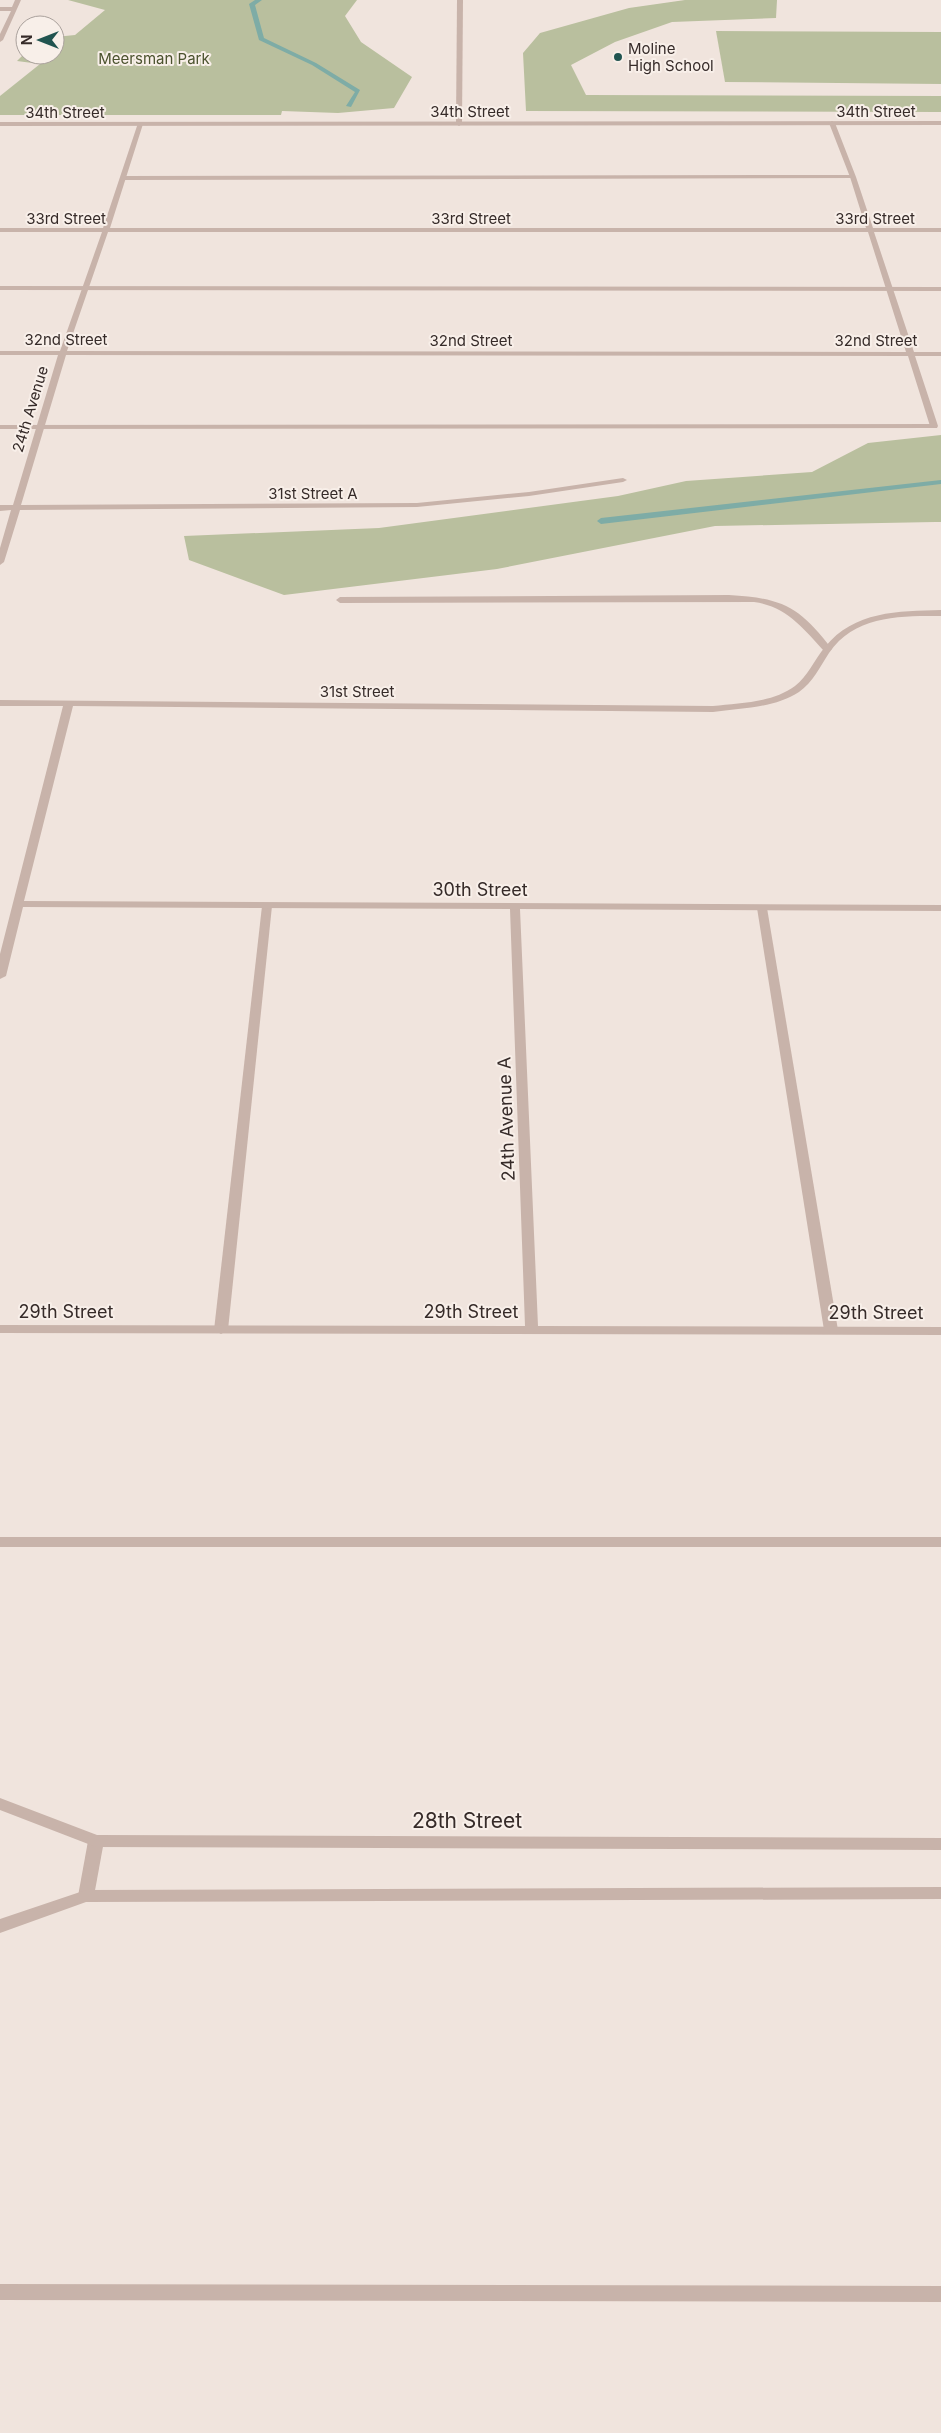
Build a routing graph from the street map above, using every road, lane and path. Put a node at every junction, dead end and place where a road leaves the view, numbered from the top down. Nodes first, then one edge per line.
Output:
1 (18, 0) edge
2 (460, 0) edge
3 (0, 9) edge
4 (14, 9) junction
5 (0, 40) edge
6 (832, 123) junction
7 (0, 124) edge
8 (140, 124) junction
9 (459, 124) junction
10 (941, 124) edge
11 (852, 177) junction
12 (124, 178) junction
13 (0, 230) edge
14 (105, 230) junction
15 (869, 230) junction
16 (941, 230) edge
17 (0, 288) edge
18 (85, 288) junction
19 (888, 289) junction
20 (941, 289) edge
21 (63, 352) junction
22 (0, 353) edge
23 (909, 354) junction
24 (941, 354) edge
25 (0, 427) edge
26 (41, 427) junction
27 (623, 480) dead end
28 (0, 508) edge
29 (15, 508) junction
30 (0, 562) edge
31 (340, 600) dead end
32 (941, 613) edge
33 (827, 649) junction
34 (0, 703) edge
35 (69, 703) junction
36 (20, 904) junction
37 (267, 906) junction
38 (515, 907) junction
39 (762, 908) junction
40 (941, 908) edge
41 (2, 964) edge
42 (0, 976) edge
43 (0, 1329) edge
44 (221, 1330) junction
45 (532, 1330) junction
46 (831, 1330) junction
47 (941, 1331) edge
48 (0, 1542) edge
49 (941, 1542) edge
50 (0, 1804) edge
51 (96, 1841) junction
52 (941, 1844) edge
53 (941, 1893) edge
54 (86, 1896) junction
55 (0, 1926) edge
56 (0, 2292) edge
57 (941, 2294) edge

1 - 4 street
2 - 9 street
3 - 4 street
4 - 5 street
6 - 9 street, 34th Street
6 - 10 street, 34th Street
6 - 11 street
7 - 8 street, 34th Street
8 - 9 street, 34th Street
8 - 12 street, 24th Avenue
11 - 12 street
11 - 15 street
12 - 14 street, 24th Avenue
13 - 14 street, 33rd Street
14 - 15 street, 33rd Street
14 - 18 street, 24th Avenue
15 - 16 street, 33rd Street
15 - 19 street
17 - 18 street
18 - 19 street
18 - 21 street, 24th Avenue
19 - 20 street
19 - 23 street
21 - 22 street, 32nd Street
21 - 23 street, 32nd Street
21 - 26 street, 24th Avenue
23 - 24 street, 32nd Street
23 - 26 street
25 - 26 street
26 - 29 street, 24th Avenue
27 - 29 street, 31st Street A
28 - 29 street, 31st Street A
29 - 30 street, 24th Avenue
31 - 33 street
32 - 33 street, 31st Street
33 - 35 street, 31st Street
34 - 35 street, 31st Street
35 - 36 street
36 - 37 street, 30th Street
36 - 41 street
37 - 38 street, 30th Street
37 - 44 street
38 - 39 street, 30th Street
38 - 45 street, 24th Avenue A
39 - 40 street, 30th Street
39 - 46 street
41 - 42 street
43 - 44 street, 29th Street
44 - 45 street, 29th Street
45 - 46 street, 29th Street
46 - 47 street, 29th Street
48 - 49 street
50 - 51 street, 28th Street
51 - 52 street, 28th Street
51 - 54 street
53 - 54 street
54 - 55 street
56 - 57 street

